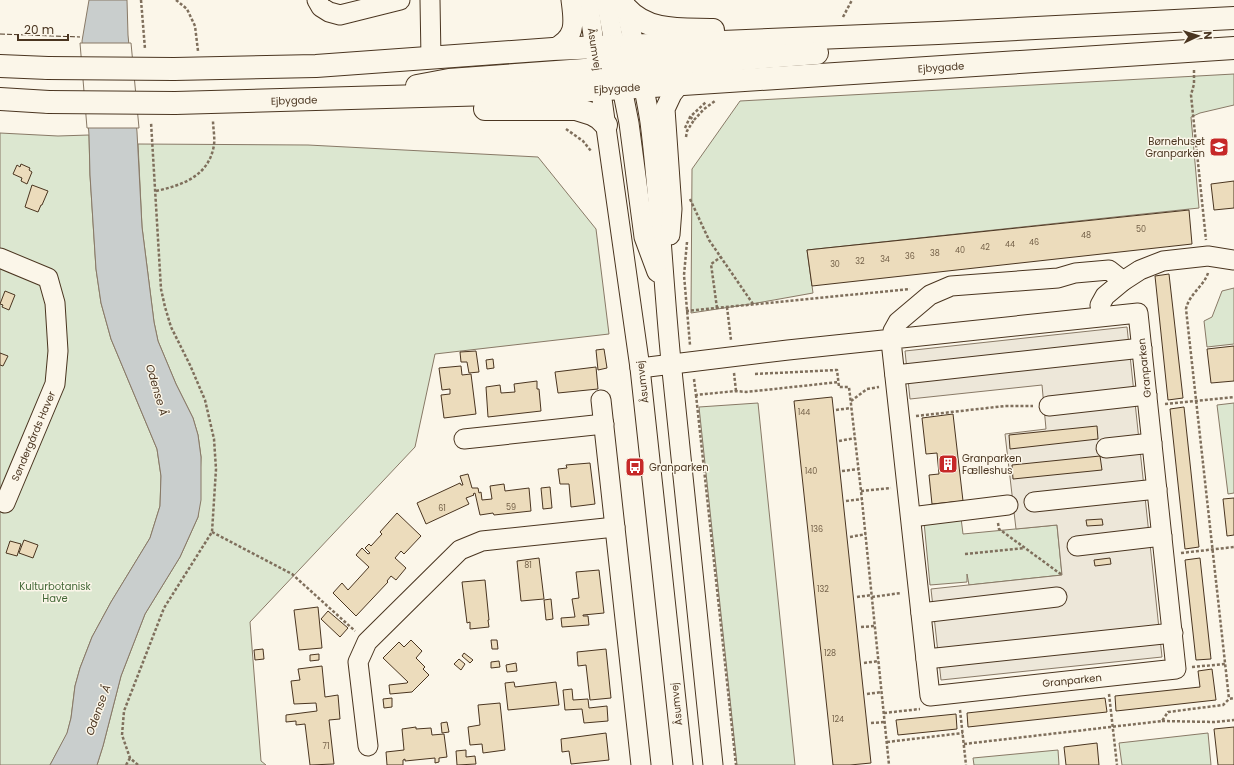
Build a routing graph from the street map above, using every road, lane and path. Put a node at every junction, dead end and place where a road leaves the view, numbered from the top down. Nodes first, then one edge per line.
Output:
1 (141, 0) edge
2 (176, 0) edge
3 (318, 0) edge
4 (400, 0) edge
5 (430, 0) edge
6 (571, 0) edge
7 (588, 0) edge
8 (619, 3) edge
9 (1234, 18) edge
10 (938, 33) junction
11 (773, 40) junction
12 (1234, 48) edge
13 (553, 50) junction
14 (1193, 51) junction
15 (145, 56) dead end
16 (431, 58) junction
17 (0, 66) edge
18 (619, 68) junction
19 (198, 69) junction
20 (680, 84) junction
21 (0, 99) edge
22 (355, 99) junction
23 (708, 101) dead end
24 (212, 102) junction
25 (150, 120) dead end
26 (606, 125) junction
27 (564, 128) dead end
28 (592, 153) dead end
29 (670, 162) junction
30 (156, 191) junction
31 (689, 196) dead end
32 (686, 236) dead end
33 (1208, 256) junction
34 (721, 257) junction
35 (0, 258) edge
36 (1234, 260) edge
37 (1123, 281) junction
38 (665, 292) junction
39 (930, 295) junction
40 (752, 304) junction
41 (717, 308) junction
42 (686, 311) junction
43 (1102, 316) junction
44 (891, 340) junction
45 (1142, 348) junction
46 (692, 362) junction
47 (672, 364) junction
48 (640, 368) junction
49 (750, 374) dead end
50 (895, 375) junction
51 (839, 382) junction
52 (878, 387) dead end
53 (1147, 394) junction
54 (696, 395) junction
55 (1234, 397) edge
56 (676, 398) junction
57 (601, 400) dead end
58 (1197, 401) junction
59 (851, 402) junction
60 (1168, 404) dead end
61 (1049, 406) joint
62 (851, 408) junction
63 (836, 410) dead end
64 (900, 417) junction
65 (604, 424) junction
66 (855, 438) junction
67 (464, 439) dead end
68 (839, 441) dead end
69 (1152, 443) junction
70 (1106, 448) dead end
71 (859, 469) junction
72 (842, 471) dead end
73 (887, 489) dead end
74 (1157, 489) junction
75 (861, 491) junction
76 (862, 499) junction
77 (846, 501) dead end
78 (1034, 502) dead end
79 (5, 503) dead end
80 (1002, 506) joint
81 (911, 517) junction
82 (615, 527) junction
83 (212, 532) junction
84 (866, 534) junction
85 (1162, 536) junction
86 (850, 537) dead end
87 (1077, 546) dead end
88 (1234, 547) edge
89 (1025, 548) junction
90 (1213, 549) junction
91 (1185, 552) dead end
92 (965, 554) dead end
93 (1062, 575) dead end
94 (899, 594) dead end
95 (872, 596) junction
96 (857, 597) dead end
97 (1057, 597) dead end
98 (921, 612) junction
99 (875, 626) junction
100 (861, 627) dead end
101 (1172, 633) junction
102 (367, 642) junction
103 (926, 659) junction
104 (879, 662) junction
105 (864, 663) dead end
106 (1225, 664) junction
107 (1197, 666) dead end
108 (882, 692) junction
109 (867, 694) dead end
110 (930, 696) junction
111 (1109, 697) dead end
112 (1234, 698) edge
113 (1229, 699) junction
114 (961, 712) dead end
115 (884, 713) junction
116 (1234, 720) edge
117 (1162, 721) junction
118 (885, 722) junction
119 (871, 723) dead end
120 (1113, 727) junction
121 (963, 733) junction
122 (887, 742) junction
123 (964, 744) junction
124 (368, 746) dead end
125 (130, 758) junction
126 (126, 765) edge
127 (138, 765) edge
128 (641, 765) edge
129 (683, 765) edge
130 (713, 765) edge
131 (736, 765) edge
132 (889, 765) edge
133 (966, 765) edge
134 (1117, 765) edge

1 - 15 path
2 - 19 path
3 - 4 street
5 - 16 street
6 - 13 street
7 - 18 street, Åsumvej
8 - 11 main road
8 - 18 street, Åsumvej
9 - 10 main road, Ejbygade
10 - 11 main road, Ejbygade
10 - 18 main road
11 - 18 main road, Ejbygade
12 - 14 main road, Ejbygade
13 - 16 main road, Ejbygade
13 - 18 main road, Ejbygade
14 - 20 main road, Ejbygade
14 - 33 path
16 - 19 main road, Ejbygade
17 - 19 main road, Ejbygade, bridge
18 - 20 main road, Ejbygade
18 - 22 main road, Ejbygade
18 - 26 street, Åsumvej
18 - 38 street
20 - 29 street
21 - 24 main road, Ejbygade, bridge
22 - 24 main road, Ejbygade
22 - 26 main road
23 - 29 path
24 - 30 path
25 - 30 path
26 - 48 street, Åsumvej
27 - 28 path
29 - 38 street
30 - 83 path
31 - 34 path
32 - 42 path
33 - 36 street
33 - 37 street
33 - 58 path
34 - 40 path
34 - 41 path
35 - 79 street, Søndergårds Haver
37 - 39 street
37 - 43 street
38 - 42 path
38 - 47 street
39 - 40 path
39 - 44 street
40 - 41 path
41 - 42 path
42 - 46 path
43 - 44 street, Granparken
43 - 45 street, Granparken
44 - 46 street, Granparken
44 - 50 street
45 - 50 street
45 - 53 street, Granparken
46 - 47 street, Granparken
46 - 54 path
47 - 48 street, Granparken
47 - 56 street
48 - 129 street, Åsumvej
49 - 51 path
50 - 64 street
51 - 54 path
51 - 59 path
52 - 59 path
53 - 61 street
53 - 69 street, Granparken
54 - 56 path
54 - 131 path
55 - 58 path
56 - 130 street
57 - 65 street
58 - 60 path
58 - 90 path
59 - 62 path
61 - 64 path
62 - 63 path
62 - 66 path
64 - 81 street
65 - 67 street
65 - 82 street
66 - 68 path
66 - 71 path
69 - 70 street
69 - 74 street, Granparken
71 - 72 path
71 - 75 path
73 - 75 path
74 - 78 street
74 - 85 street, Granparken
75 - 76 path
76 - 77 path
76 - 84 path
80 - 81 street
80 - 89 path
81 - 98 street
82 - 102 street
82 - 128 street
83 - 102 path
83 - 125 path
84 - 86 path
84 - 95 path
85 - 87 street
85 - 101 street, Granparken
88 - 90 path
89 - 92 path
89 - 93 path
90 - 91 path
90 - 106 path
94 - 95 path
95 - 96 path
95 - 99 path
97 - 98 street
98 - 103 street
99 - 100 path
99 - 104 path
101 - 103 street
101 - 110 street, Granparken
102 - 124 street
103 - 110 street
104 - 105 path
104 - 108 path
106 - 107 path
106 - 113 path
108 - 109 path
108 - 115 path
110 - 115 path
111 - 120 path
112 - 113 path
113 - 117 path
114 - 121 path
115 - 118 path
116 - 117 path
117 - 120 path
118 - 119 path
118 - 122 path
120 - 123 path
120 - 134 path
121 - 122 path
121 - 123 path
122 - 132 path
123 - 133 path
125 - 126 path
125 - 127 path

